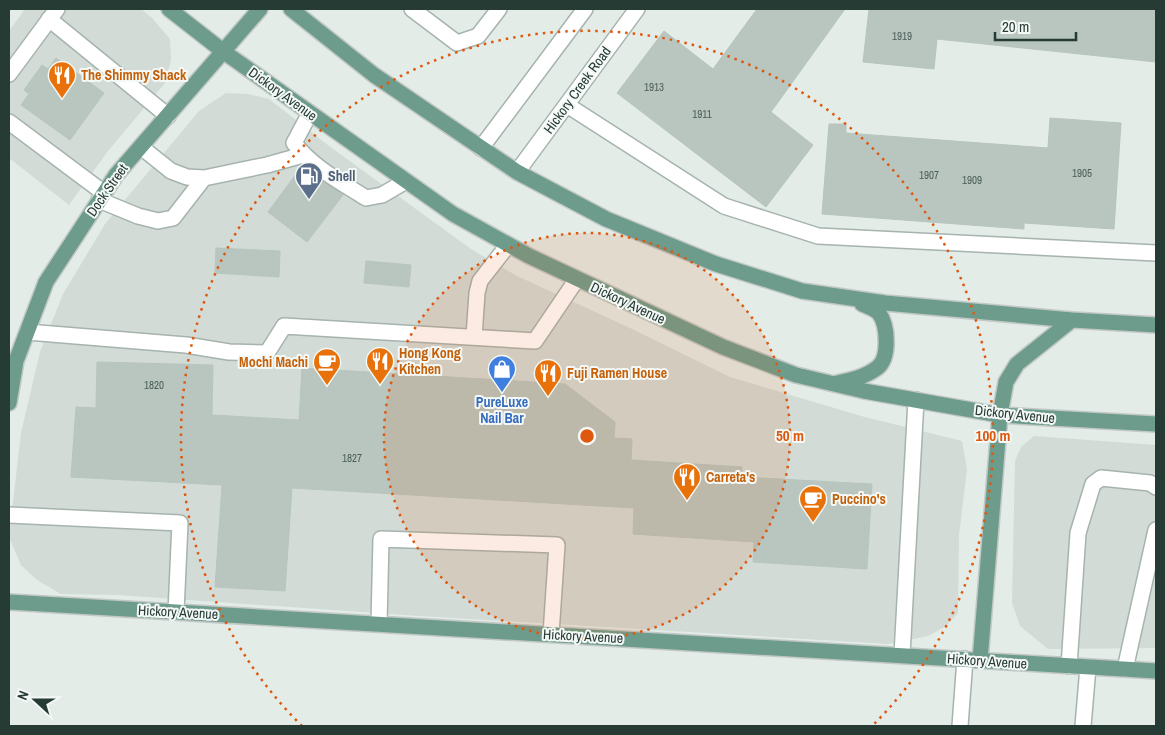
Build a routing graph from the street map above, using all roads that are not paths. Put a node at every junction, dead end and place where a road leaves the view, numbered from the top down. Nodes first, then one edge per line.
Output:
1 (169, 9) edge
2 (260, 9) edge
3 (291, 9) edge
4 (412, 9) edge
5 (499, 9) edge
6 (585, 9) edge
7 (637, 9) edge
8 (53, 14) edge
9 (224, 52) junction
10 (9, 74) edge
11 (567, 104) junction
12 (310, 113) junction
13 (168, 116) junction
14 (9, 122) edge
15 (141, 146) junction
16 (481, 148) junction
17 (303, 154) junction
18 (518, 172) junction
19 (204, 178) junction
20 (406, 181) junction
21 (102, 196) junction
22 (508, 245) junction
23 (1156, 253) edge
24 (577, 279) junction
25 (851, 298) junction
26 (1072, 320) junction
27 (1156, 325) edge
28 (27, 332) junction
29 (474, 337) junction
30 (12, 361) edge
31 (833, 384) junction
32 (916, 400) junction
33 (9, 403) edge
34 (1000, 415) junction
35 (1156, 424) edge
36 (1156, 487) edge
37 (9, 515) edge
38 (1156, 530) edge
39 (9, 602) edge
40 (176, 612) junction
41 (379, 624) junction
42 (551, 634) junction
43 (902, 655) junction
44 (973, 660) junction
45 (1069, 666) junction
46 (1088, 667) junction
47 (1126, 669) junction
48 (1156, 671) edge
49 (960, 726) edge
50 (1083, 726) edge

1 - 9 main road, Dickory Avenue
2 - 9 main road, Dock Street
3 - 16 main road
4 - 5 street
6 - 16 street
7 - 11 street, Hickory Creek Road
8 - 10 street
8 - 13 street
9 - 12 main road, Dickory Avenue
9 - 13 main road, Dock Street
11 - 18 street, Hickory Creek Road
11 - 23 street
12 - 17 street
12 - 20 main road, Dickory Avenue
13 - 15 main road, Dock Street
14 - 21 street
15 - 19 street
15 - 21 main road, Dock Street
16 - 18 main road
17 - 19 street
17 - 20 street
18 - 25 main road
19 - 21 street
20 - 22 main road, Dickory Avenue
21 - 28 main road, Dock Street
22 - 24 main road, Dickory Avenue
22 - 29 street
24 - 29 street
24 - 31 main road, Dickory Avenue
25 - 26 main road
25 - 31 main road
26 - 27 main road
26 - 34 main road
28 - 29 street
28 - 30 main road, Dock Street
30 - 33 main road, Dock Street
31 - 32 main road, Dickory Avenue
32 - 34 main road, Dickory Avenue
32 - 43 street
34 - 35 main road, Dickory Avenue
34 - 44 main road
36 - 45 street
37 - 40 street
38 - 47 street
39 - 40 main road, Hickory Avenue
40 - 41 main road, Hickory Avenue
41 - 42 main road, Hickory Avenue
41 - 42 street
42 - 43 main road, Hickory Avenue
43 - 44 main road, Hickory Avenue
44 - 45 main road, Hickory Avenue
44 - 49 street
45 - 46 main road, Hickory Avenue
46 - 47 main road, Hickory Avenue
46 - 50 street
47 - 48 main road, Hickory Avenue

